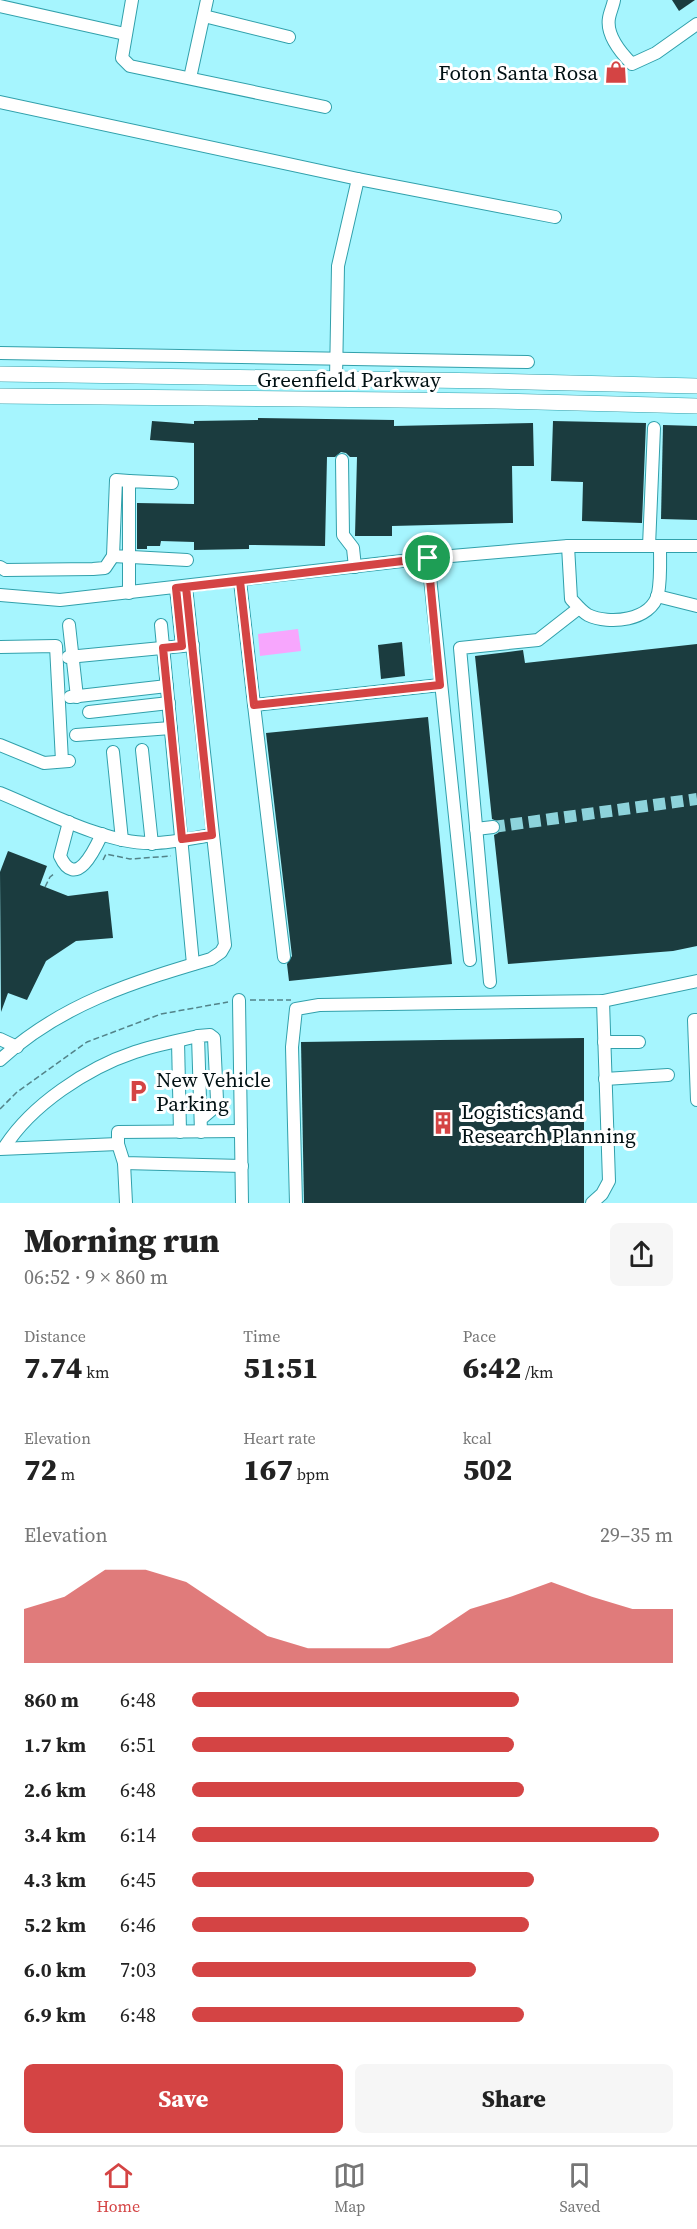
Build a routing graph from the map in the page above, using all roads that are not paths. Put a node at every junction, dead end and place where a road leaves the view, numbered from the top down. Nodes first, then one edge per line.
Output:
1 (132, 0) edge
2 (207, 0) edge
3 (614, 0) edge
4 (22, 5) edge
5 (0, 6) edge
6 (204, 16) junction
7 (697, 24) edge
8 (125, 34) junction
9 (289, 37) dead end
10 (190, 78) junction
11 (0, 102) edge
12 (325, 106) dead end
13 (358, 179) junction
14 (555, 217) dead end
15 (0, 353) edge
16 (336, 358) junction
17 (528, 362) dead end
18 (0, 374) edge
19 (336, 379) junction
20 (697, 386) edge
21 (0, 396) edge
22 (697, 406) edge
23 (654, 428) dead end
24 (342, 460) dead end
25 (129, 481) junction
26 (172, 483) dead end
27 (568, 546) junction
28 (655, 546) junction
29 (697, 546) edge
30 (113, 556) junction
31 (128, 558) junction
32 (428, 558) junction
33 (187, 560) dead end
34 (0, 567) edge
35 (355, 567) junction
36 (240, 581) junction
37 (181, 588) junction
38 (129, 593) junction
39 (0, 595) edge
40 (657, 596) junction
41 (697, 606) edge
42 (579, 608) junction
43 (69, 625) dead end
44 (161, 625) dead end
45 (188, 646) junction
46 (0, 647) edge
47 (163, 648) junction
48 (70, 657) junction
49 (440, 685) junction
50 (167, 686) junction
51 (169, 703) junction
52 (254, 705) junction
53 (89, 712) dead end
54 (171, 728) junction
55 (76, 735) dead end
56 (0, 745) edge
57 (142, 750) dead end
58 (113, 752) dead end
59 (0, 792) edge
60 (69, 822) junction
61 (493, 827) tunnel mouth
62 (476, 829) junction
63 (102, 834) junction
64 (212, 835) junction
65 (182, 839) junction
66 (122, 840) junction
67 (152, 843) junction
68 (284, 957) dead end
69 (470, 960) dead end
70 (193, 964) junction
71 (697, 981) edge
72 (490, 982) dead end
73 (239, 1000) dead end
74 (603, 1001) junction
75 (697, 1020) edge
76 (0, 1039) edge
77 (178, 1041) junction
78 (639, 1041) dead end
79 (604, 1042) junction
80 (17, 1047) junction
81 (0, 1060) edge
82 (669, 1075) dead end
83 (605, 1079) junction
84 (697, 1100) edge
85 (201, 1125) junction
86 (241, 1131) junction
87 (180, 1132) junction
88 (118, 1144) junction
89 (2, 1149) edge
90 (124, 1163) junction
91 (242, 1166) junction
92 (126, 1203) edge
93 (242, 1203) edge
94 (296, 1203) edge
95 (592, 1203) edge

1 - 8 street
2 - 6 street
3 - 7 street
4 - 5 street
4 - 8 street
6 - 9 street
6 - 10 street
8 - 10 street
10 - 12 street
11 - 13 street
13 - 14 street
13 - 16 street
15 - 16 street
16 - 17 street
16 - 19 street
18 - 19 main road, Greenfield Parkway
19 - 20 main road, Greenfield Parkway
21 - 22 main road, Greenfield Parkway
23 - 28 street
24 - 35 street
25 - 26 street
25 - 30 street
25 - 31 street
27 - 28 street
27 - 32 street
27 - 42 street
28 - 29 street
28 - 40 street
30 - 31 street
30 - 34 street
31 - 33 street
31 - 38 street
32 - 35 street
32 - 49 street
35 - 36 street
36 - 37 street
36 - 52 street
37 - 38 street
37 - 45 street
38 - 39 street
40 - 41 street
40 - 42 street
42 - 62 street
43 - 48 street
44 - 47 street
45 - 47 street
45 - 64 street
46 - 56 street
47 - 48 street
47 - 50 street
48 - 50 street
49 - 52 street
49 - 69 street
50 - 51 street
51 - 53 street
51 - 54 street
52 - 68 street
54 - 55 street
54 - 65 street
57 - 67 street
58 - 66 street
59 - 60 street
60 - 63 street
60 - 63 street
61 - 62 street
62 - 72 street
63 - 66 street
64 - 65 street
64 - 70 street
65 - 67 street
65 - 70 street
66 - 67 street
70 - 80 street
71 - 74 street
73 - 86 street
74 - 79 street
74 - 94 street
75 - 84 street
76 - 80 street
77 - 85 street
77 - 87 street
77 - 89 street
78 - 79 street
79 - 83 street
80 - 81 street
82 - 83 street
83 - 95 street
85 - 86 street
85 - 87 street
86 - 91 street
87 - 88 street
88 - 89 street
88 - 90 street
90 - 91 street
90 - 92 street
91 - 93 street

